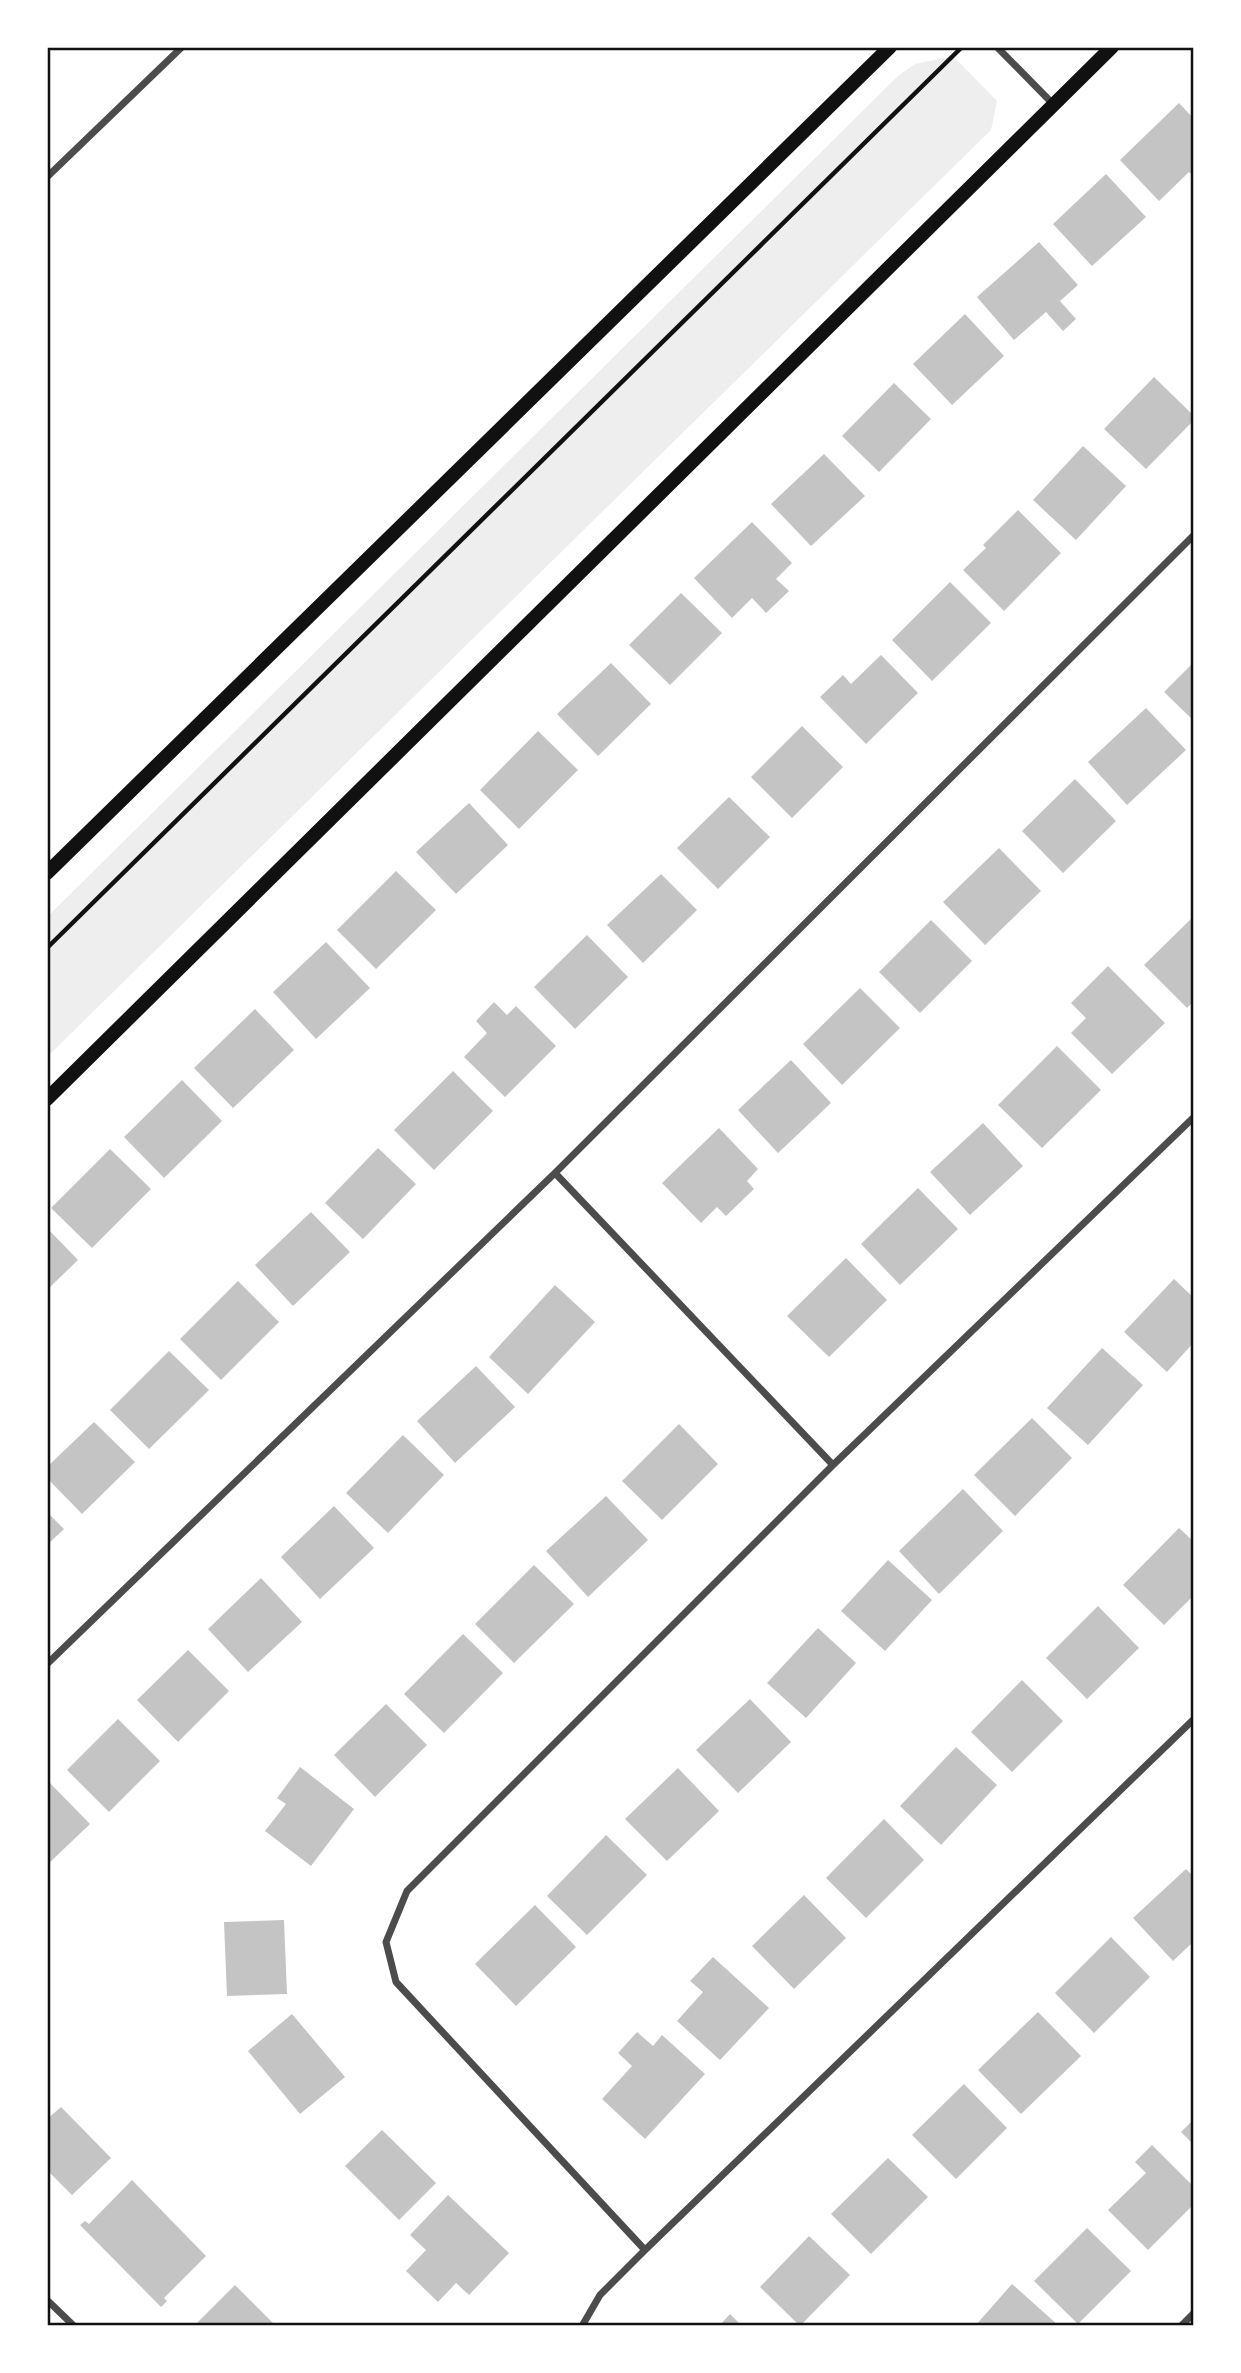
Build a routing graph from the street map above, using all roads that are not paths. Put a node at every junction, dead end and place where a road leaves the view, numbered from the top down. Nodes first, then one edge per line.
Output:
1 (182, 47) edge
2 (890, 47) edge
3 (997, 47) edge
4 (1112, 47) edge
5 (1053, 104) junction
6 (47, 177) edge
7 (1194, 536) edge
8 (47, 873) edge
9 (47, 1099) edge
10 (1194, 1117) edge
11 (555, 1173) junction
12 (833, 1465) junction
13 (47, 1664) edge
14 (1194, 1718) edge
15 (645, 2250) junction
16 (47, 2300) edge
17 (1194, 2314) edge
18 (74, 2326) edge
19 (582, 2326) edge
20 (1181, 2326) edge

1 - 6 street
2 - 8 main road
3 - 5 street
4 - 5 main road
5 - 9 main road
7 - 11 street
10 - 12 street
11 - 12 street
11 - 13 street
12 - 15 street
14 - 15 street
15 - 19 street
16 - 18 street
17 - 20 street

